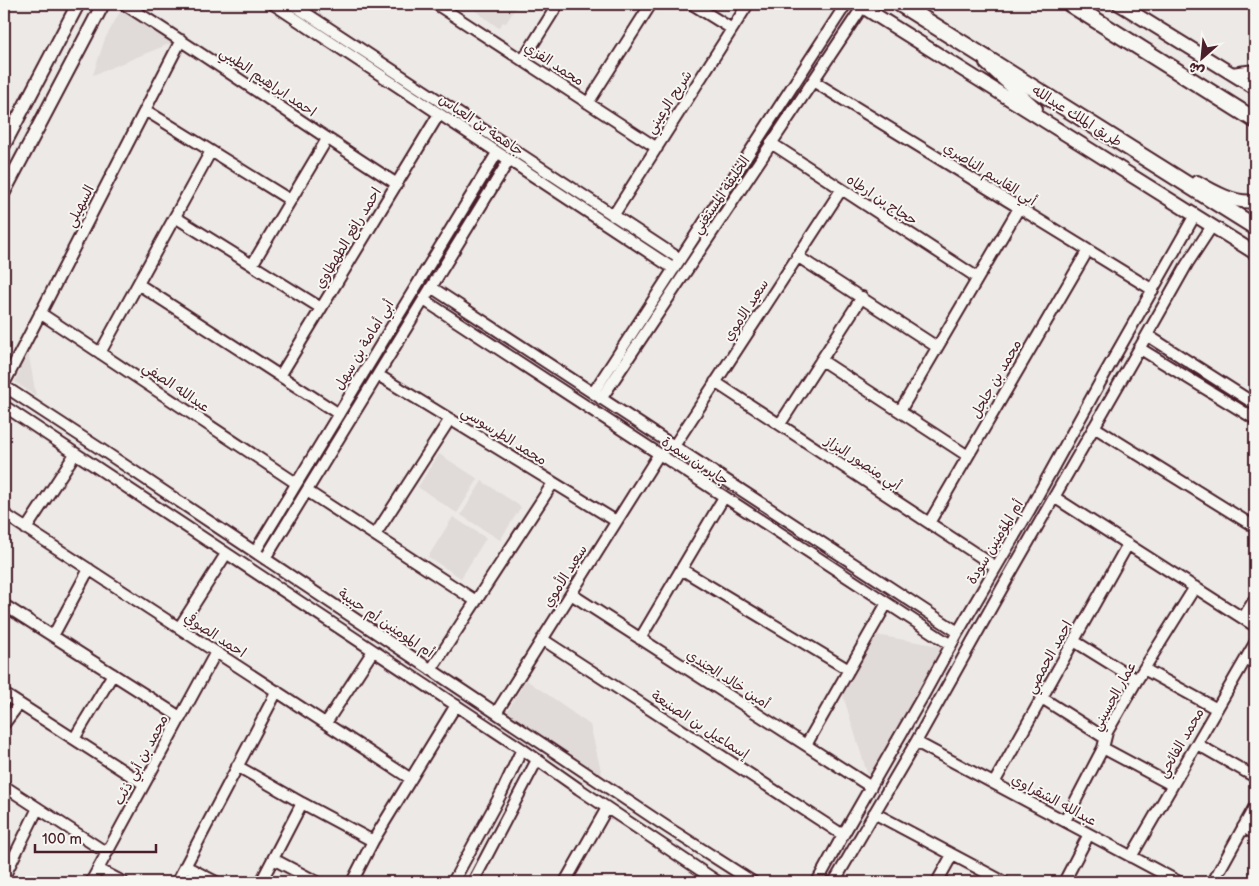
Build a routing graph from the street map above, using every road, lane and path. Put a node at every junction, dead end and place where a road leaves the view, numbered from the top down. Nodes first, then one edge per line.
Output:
1 (78, 4) edge
2 (103, 4) edge
3 (124, 4) edge
4 (273, 4) edge
5 (293, 4) edge
6 (436, 4) edge
7 (558, 4) edge
8 (651, 4) edge
9 (692, 4) edge
10 (748, 4) edge
11 (846, 4) edge
12 (900, 4) edge
13 (1070, 4) edge
14 (1119, 4) edge
15 (861, 5) edge
16 (732, 29) junction
17 (181, 40) junction
18 (970, 48) junction
19 (523, 60) junction
20 (1255, 70) edge
21 (1231, 73) junction
22 (813, 82) junction
23 (1255, 88) edge
24 (1219, 97) junction
25 (588, 103) junction
26 (145, 110) junction
27 (439, 114) junction
28 (1255, 120) edge
29 (1255, 128) edge
30 (1062, 132) junction
31 (327, 139) junction
32 (772, 144) junction
33 (4, 145) edge
34 (657, 148) junction
35 (212, 151) junction
36 (497, 153) junction
37 (509, 160) junction
38 (1173, 175) junction
39 (396, 184) junction
40 (841, 190) junction
41 (4, 192) edge
42 (290, 200) junction
43 (1255, 201) edge
44 (1019, 208) junction
45 (1195, 215) junction
46 (613, 216) junction
47 (175, 217) junction
48 (1212, 226) junction
49 (1255, 227) edge
50 (1088, 250) junction
51 (1255, 253) edge
52 (798, 256) junction
53 (680, 259) junction
54 (252, 265) junction
55 (674, 269) junction
56 (978, 278) junction
57 (138, 284) junction
58 (431, 288) junction
59 (1153, 290) junction
60 (862, 298) junction
61 (424, 300) junction
62 (321, 308) junction
63 (40, 313) junction
64 (1147, 335) junction
65 (938, 347) junction
66 (1139, 348) junction
67 (100, 352) junction
68 (821, 360) junction
69 (378, 375) junction
70 (280, 376) junction
71 (716, 382) junction
72 (4, 385) edge
73 (597, 396) junction
74 (1255, 404) edge
75 (4, 406) edge
76 (900, 411) junction
77 (339, 414) junction
78 (450, 419) junction
79 (1255, 419) edge
80 (780, 424) junction
81 (1094, 427) junction
82 (674, 446) junction
83 (76, 454) junction
84 (659, 454) junction
85 (968, 456) junction
86 (553, 483) junction
87 (296, 484) junction
88 (306, 491) junction
89 (724, 497) junction
90 (1054, 497) junction
91 (4, 514) edge
92 (616, 521) junction
93 (929, 522) junction
94 (1255, 527) edge
95 (26, 529) junction
96 (375, 535) junction
97 (1128, 544) junction
98 (255, 552) junction
99 (226, 554) junction
100 (265, 559) junction
101 (996, 567) junction
102 (681, 568) junction
103 (89, 569) junction
104 (1195, 587) junction
105 (570, 594) junction
106 (1255, 599) edge
107 (476, 601) junction
108 (887, 603) junction
109 (4, 605) edge
110 (1243, 618) junction
111 (1255, 626) edge
112 (179, 628) junction
113 (958, 632) junction
114 (53, 636) junction
115 (542, 639) junction
116 (640, 639) junction
117 (1074, 641) junction
118 (1255, 643) edge
119 (951, 645) junction
120 (373, 651) junction
121 (216, 652) junction
122 (1144, 669) junction
123 (431, 670) junction
124 (849, 670) junction
125 (114, 674) junction
126 (1137, 680) junction
127 (277, 691) junction
128 (4, 694) edge
129 (1042, 698) junction
130 (19, 704) junction
131 (456, 706) junction
132 (1217, 709) junction
133 (496, 713) junction
134 (180, 717) junction
135 (326, 723) junction
136 (4, 724) edge
137 (74, 739) junction
138 (916, 742) junction
139 (1104, 743) junction
140 (1196, 744) junction
141 (806, 745) junction
142 (522, 748) junction
143 (538, 760) junction
144 (238, 766) junction
145 (1255, 777) edge
146 (412, 778) junction
147 (144, 784) junction
148 (994, 784) junction
149 (1172, 785) junction
150 (4, 786) edge
151 (871, 787) junction
152 (302, 803) junction
153 (1255, 806) edge
154 (38, 808) junction
155 (608, 808) junction
156 (874, 814) junction
157 (1065, 821) junction
158 (1243, 827) junction
159 (843, 834) junction
160 (1089, 834) junction
161 (1255, 834) edge
162 (373, 841) junction
163 (107, 853) junction
164 (952, 855) junction
165 (1131, 857) junction
166 (273, 859) junction
167 (185, 866) junction
168 (98, 869) junction
169 (4, 876) edge
170 (568, 881) edge
171 (91, 882) edge
172 (122, 882) edge
173 (177, 882) edge
174 (216, 882) edge
175 (261, 882) edge
176 (316, 882) edge
177 (352, 882) edge
178 (453, 882) edge
179 (473, 882) edge
180 (718, 882) edge
181 (753, 882) edge
182 (817, 882) edge
183 (834, 882) edge
184 (937, 882) edge
185 (1004, 882) edge
186 (1064, 882) edge
187 (1179, 882) edge
188 (1213, 882) edge

1 - 33 main road
2 - 41 main road
3 - 17 street, احمد ابراهيم الطيبي
4 - 27 street, جاهمة بن العباس
5 - 46 street, جاهمة بن العباس
6 - 19 street, محمد الفزي
7 - 19 street
8 - 25 street
9 - 16 street
10 - 16 street, شريح الرعيني
11 - 53 street, الخليفة المستغني
12 - 18 highway, طريق الملك عبدالله
13 - 24 highway
14 - 21 main road
15 - 22 street, الخليفة المستغني
15 - 30 main road
16 - 34 street, شريح الرعيني
17 - 26 street, السهيلي
17 - 31 street, احمد ابراهيم الطيبي
18 - 30 main road
18 - 38 highway, طريق الملك عبدالله
19 - 25 street, محمد الفزي
20 - 21 street
21 - 23 main road
22 - 32 street, الخليفة المستغني
22 - 44 street, أبي القاسم الناصري
24 - 28 highway
24 - 29 main road
25 - 34 street, محمد الفزي
26 - 35 street
26 - 63 street, السهيلي
27 - 36 street, جاهمة بن العباس
27 - 39 street, احمد رافع الطهطاوي
30 - 45 main road
31 - 39 street, احمد ابراهيم الطيبي
31 - 42 street
32 - 40 street, حجاج بن ارطاه
32 - 73 street, الخليفة المستغني
34 - 46 street, شريح الرعيني
35 - 42 street
35 - 47 street
36 - 37 street, جاهمة بن العباس
36 - 77 street, أبي أمامة بن سهل
37 - 55 street, جاهمة بن العباس
37 - 58 street, أبي أمامة بن سهل
38 - 43 main road
38 - 49 highway, طريق الملك عبدالله
39 - 62 street, احمد رافع الطهطاوي
40 - 52 street, سعيد الاموي
40 - 56 street, حجاج بن ارطاه
42 - 54 street
44 - 50 street, أبي القاسم الناصري
44 - 56 street
45 - 48 main road
45 - 59 street, أم المؤمنين سودة
46 - 53 street, جاهمة بن العباس
47 - 54 street
47 - 57 street
48 - 51 main road
48 - 64 street, أم المؤمنين سودة
50 - 59 street, أبي القاسم الناصري
50 - 85 street, محمد بن جلجل
52 - 60 street
52 - 71 street, سعيد الاموي
53 - 55 street, الخليفة المستغني
54 - 62 street
55 - 73 street, الخليفة المستغني
56 - 65 street
57 - 67 street
57 - 70 street
58 - 61 street, أبي أمامة بن سهل
58 - 73 street, جابر بن سمرة
59 - 101 street, أم المؤمنين سودة
60 - 65 street
60 - 68 street
61 - 69 street, أبي أمامة بن سهل
61 - 84 street, جابر بن سمرة
62 - 70 street, احمد رافع الطهطاوي
63 - 67 street, عبدالله الصفي
63 - 72 street, السهيلي
64 - 66 street, أم المؤمنين سودة
64 - 74 street
65 - 76 street
66 - 79 street
66 - 81 street, أم المؤمنين سودة
67 - 87 street, عبدالله الصفي
68 - 76 street
68 - 80 street
69 - 78 street, محمد الطرسوسي
69 - 88 street, أبي أمامة بن سهل
70 - 77 street
71 - 80 street, أبي منصور البزاز
71 - 82 street, سعيد الاموي
72 - 98 street, أم المومنين أم حبيبة
73 - 82 street, جابر بن سمرة
75 - 83 street
76 - 85 street
77 - 87 street, أبي أمامة بن سهل
78 - 86 street, محمد الطرسوسي
78 - 96 street
80 - 93 street, أبي منصور البزاز
81 - 90 street, أم المؤمنين سودة
81 - 94 street
82 - 113 street, جابر بن سمرة
83 - 95 street
83 - 99 street
84 - 89 street, جابر بن سمرة
84 - 92 street, سعيد الأموي
85 - 93 street, محمد بن جلجل
86 - 92 street, محمد الطرسوسي
86 - 107 street
87 - 98 street, أبي أمامة بن سهل
88 - 96 street
88 - 100 street, أبي أمامة بن سهل
89 - 102 street
89 - 108 street, جابر بن سمرة
90 - 97 street
90 - 138 street, أم المؤمنين سودة
91 - 95 street, احمد الصوفي
92 - 105 street, سعيد الأموي
93 - 101 street, أبي منصور البزاز
95 - 103 street, احمد الصوفي
96 - 107 street
97 - 104 street
97 - 117 street, احمد الحمصي
98 - 100 street, أم المومنين أم حبيبة
99 - 112 street
99 - 120 street
100 - 123 street, أم المومنين أم حبيبة
101 - 113 street, أم المؤمنين سودة
102 - 116 street
102 - 124 street
103 - 112 street, احمد الصوفي
103 - 114 street
104 - 110 street
104 - 122 street, عمار الحسيني
105 - 115 street, سعيد الأموي
105 - 116 street, أمين خالد الجندي
106 - 110 street
107 - 123 street
108 - 119 street, جابر بن سمرة
108 - 124 street
109 - 114 street
110 - 111 street
112 - 121 street, احمد الصوفي
113 - 119 street, أم المؤمنين سودة
114 - 125 street
115 - 133 street, سعيد الأموي
115 - 159 street, إسماعيل بن الصنيعة
116 - 141 street, أمين خالد الجندي
117 - 126 street
117 - 129 street, احمد الحمصي
118 - 132 street, محمد الفائحي
119 - 151 street, أم المؤمنين سودة
120 - 131 street
120 - 135 street
121 - 127 street, احمد الصوفي
121 - 134 street, محمد بن أبي ذئب
122 - 126 street, عمار الحسيني
122 - 132 street
123 - 133 street, أم المومنين أم حبيبة
124 - 141 street
125 - 134 street
125 - 137 street
126 - 139 street, عمار الحسيني
127 - 135 street, احمد الصوفي
127 - 144 street
128 - 130 street
129 - 139 street
129 - 148 street, احمد الحمصي
130 - 136 street
130 - 137 street
131 - 142 street
131 - 146 street
132 - 140 street, محمد الفائحي
133 - 181 street, أم المومنين أم حبيبة
134 - 147 street, محمد بن أبي ذئب
135 - 146 street, احمد الصوفي
137 - 147 street
138 - 148 street, عبدالله الشقراوي
138 - 156 street, أم المؤمنين سودة
139 - 149 street
139 - 157 street, عمار الحسيني
140 - 145 street
140 - 149 street, محمد الفائحي
141 - 151 street, أمين خالد الجندي
142 - 143 street
142 - 178 street
143 - 155 street
143 - 179 street
144 - 152 street
144 - 167 street
146 - 162 street
147 - 163 street, محمد بن أبي ذئب
148 - 157 street, عبدالله الشقراوي
149 - 165 street, محمد الفائحي
150 - 154 street
151 - 159 street, أم المؤمنين سودة
152 - 162 street
152 - 166 street
153 - 158 street
154 - 163 street
154 - 169 street
155 - 170 street
155 - 180 street
156 - 164 street
156 - 183 street, أم المؤمنين سودة
157 - 160 street, عبدالله الشقراوي
158 - 161 street
158 - 188 street
159 - 182 street, أم المؤمنين سودة
160 - 165 street, عبدالله الشقراوي
160 - 186 street
162 - 177 street
163 - 168 street, محمد بن أبي ذئب
164 - 184 street
164 - 185 street
165 - 187 street, عبدالله الشقراوي
166 - 175 street
166 - 176 street
167 - 173 street
167 - 174 street
168 - 171 street, محمد بن أبي ذئب
168 - 172 street

